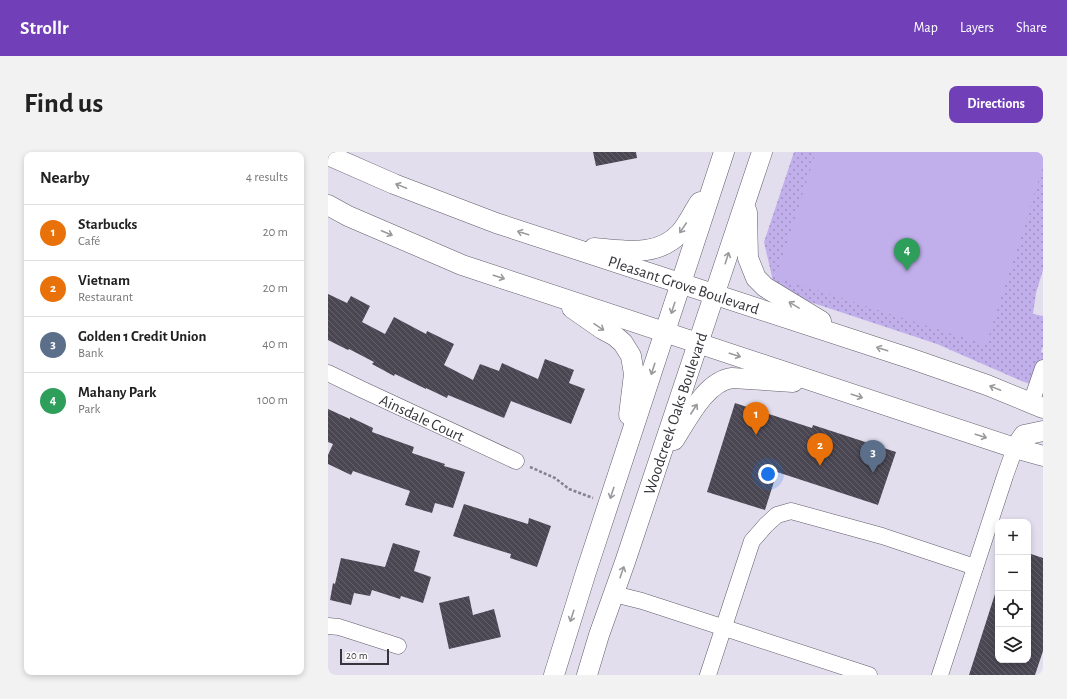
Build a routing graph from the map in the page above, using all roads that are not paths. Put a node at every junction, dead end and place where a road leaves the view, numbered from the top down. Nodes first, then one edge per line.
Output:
1 (724, 152) edge
2 (762, 152) edge
3 (328, 155) edge
4 (714, 185) junction
5 (747, 197) junction
6 (328, 205) edge
7 (560, 245) junction
8 (681, 284) junction
9 (714, 295) junction
10 (556, 296) junction
11 (665, 332) junction
12 (852, 340) junction
13 (698, 343) junction
14 (1043, 368) edge
15 (328, 373) edge
16 (820, 383) junction
17 (1037, 405) edge
18 (1043, 432) edge
19 (1015, 448) junction
20 (1043, 456) edge
21 (624, 457) junction
22 (516, 460) road end
23 (658, 465) junction
24 (975, 567) junction
25 (614, 594) junction
26 (328, 626) edge
27 (724, 628) junction
28 (398, 646) dead end
29 (554, 675) edge
30 (587, 675) edge
31 (708, 675) edge
32 (870, 675) edge
33 (940, 675) edge

1 - 4 main road
2 - 5 main road, Woodcreek Oaks Boulevard
7 -> 3 main road, Pleasant Grove Boulevard
4 -> 7 main road
4 - 8 main road
9 -> 5 main road, Woodcreek Oaks Boulevard
12 -> 5 main road
6 -> 10 main road
7 - 8 main road, Pleasant Grove Boulevard
8 - 9 main road, Pleasant Grove Boulevard
8 -> 11 main road
9 - 12 main road, Pleasant Grove Boulevard
9 - 13 main road, Woodcreek Oaks Boulevard
10 - 11 main road
10 -> 21 main road
11 - 13 main road
11 -> 21 main road
17 -> 12 main road, Pleasant Grove Boulevard
13 -> 16 main road
13 - 23 main road, Woodcreek Oaks Boulevard
14 - 17 street
15 - 22 street, Ainsdale Court
16 -> 19 main road
23 -> 16 main road
18 - 19 main road
19 - 20 main road
19 - 24 street
21 -> 29 main road
25 -> 23 main road, Woodcreek Oaks Boulevard
24 - 27 street
24 - 33 street
25 - 27 street
25 - 30 main road, Woodcreek Oaks Boulevard
26 - 28 street
27 - 31 street
27 - 32 street

